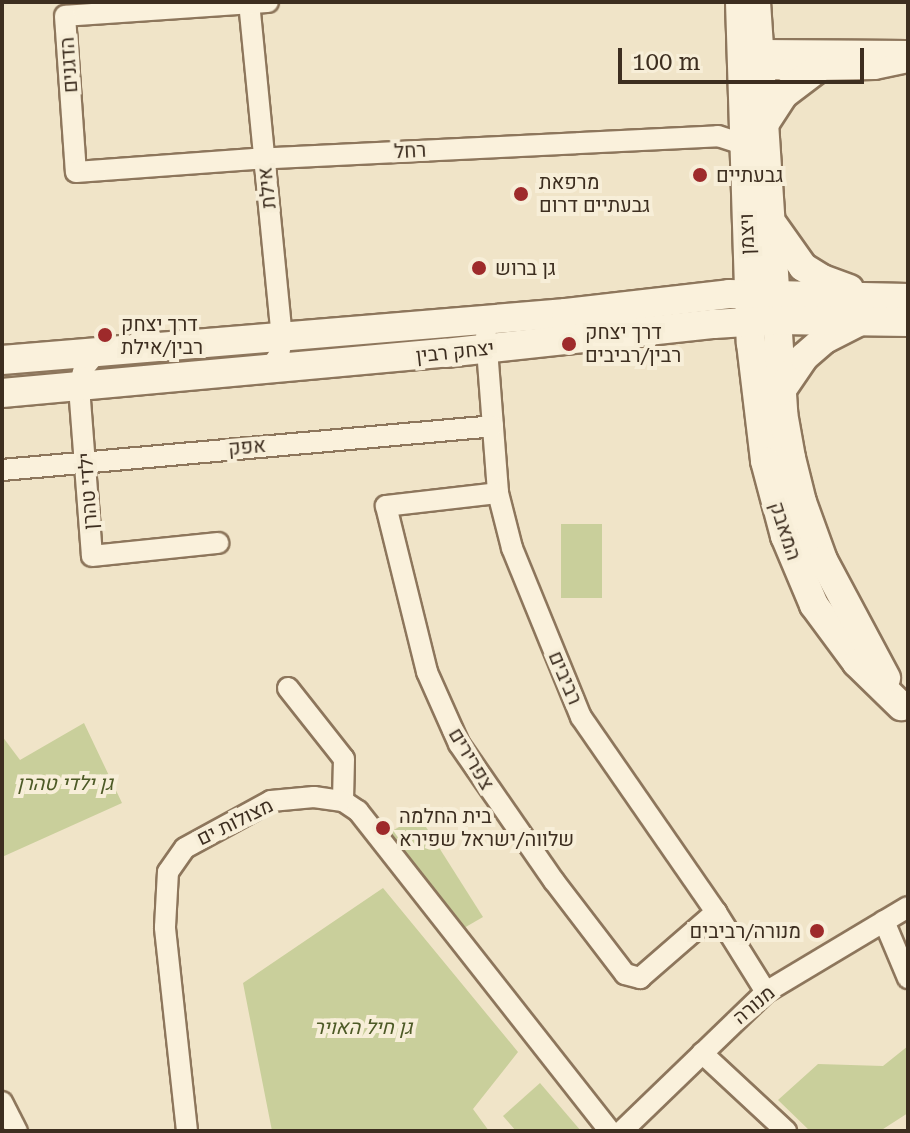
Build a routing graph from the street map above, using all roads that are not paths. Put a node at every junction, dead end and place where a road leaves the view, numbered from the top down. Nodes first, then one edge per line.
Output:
1 (740, 2) edge
2 (756, 2) edge
3 (256, 3) edge
4 (908, 51) edge
5 (754, 59) junction
6 (908, 62) edge
7 (816, 70) junction
8 (765, 123) junction
9 (743, 144) junction
10 (264, 158) junction
11 (76, 172) joint
12 (773, 225) junction
13 (908, 298) edge
14 (763, 307) junction
15 (872, 308) junction
16 (475, 321) junction
17 (908, 322) edge
18 (282, 338) junction
19 (489, 349) junction
20 (96, 353) junction
21 (2, 360) edge
22 (269, 370) junction
23 (79, 387) junction
24 (781, 391) junction
25 (2, 393) edge
26 (493, 426) junction
27 (85, 461) junction
28 (2, 470) edge
29 (498, 493) junction
30 (218, 543) dead end
31 (288, 688) dead end
32 (904, 712) edge
33 (343, 801) junction
34 (908, 907) edge
35 (716, 912) junction
36 (884, 921) junction
37 (908, 978) edge
38 (766, 992) junction
39 (702, 1053) junction
40 (2, 1102) edge
41 (17, 1131) edge
42 (187, 1131) edge
43 (610, 1131) edge
44 (622, 1131) edge
45 (786, 1131) edge

1 - 5 main road, ויצמן
2 - 5 main road, ויצמן
3 - 10 street, אילת
3 - 11 street, הדגנים
4 - 5 street
5 - 7 street
5 - 8 main road, ויצמן
5 - 9 main road, ויצמן
6 - 7 street
7 - 8 main road
8 - 12 main road, ויצמן
9 - 10 street, רחל
9 - 14 main road, ויצמן
10 - 11 street, רחל
10 - 18 street, אילת
12 - 14 main road, ויצמן
12 - 15 main road
13 - 15 main road, יצחק רבין
14 - 15 main road, יצחק רבין
14 - 16 main road, יצחק רבין
14 - 19 main road, יצחק רבין
14 - 24 main road, המאבק
14 - 32 main road, המאבק
15 - 17 main road, יצחק רבין
15 - 24 main road
16 - 18 main road, יצחק רבין
16 - 19 street, רביבים
18 - 20 main road, יצחק רבין
18 - 22 street, אילת
19 - 22 main road, יצחק רבין
19 - 26 street, רביבים
20 - 21 main road, יצחק רבין
20 - 23 street
22 - 23 main road, יצחק רבין
23 - 25 main road, יצחק רבין
23 - 27 street, ילדי טהרן
24 - 32 main road, המאבק
26 - 27 street, אפק
26 - 29 street, רביבים
27 - 28 street, אפק
27 - 30 street, ילדי טהרן
29 - 35 street, רביבים
29 - 35 street, צפרירים
31 - 33 street
33 - 42 street, מצולות ים
33 - 43 street
34 - 36 street, מנורה
35 - 38 street, רביבים
36 - 37 street
36 - 38 street, מנורה
38 - 39 street, מנורה
39 - 44 street, מנורה
39 - 45 street
40 - 41 street

